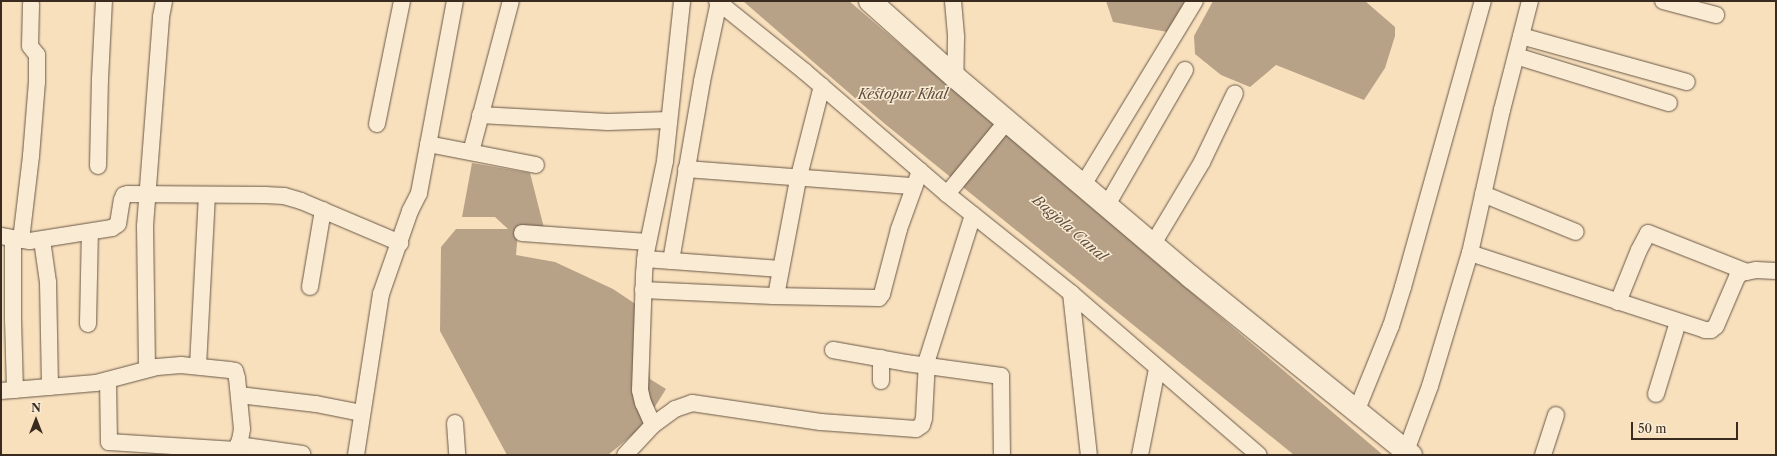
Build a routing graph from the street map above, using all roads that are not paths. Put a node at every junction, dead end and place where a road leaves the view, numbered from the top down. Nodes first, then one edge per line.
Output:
1 (104, 1) edge
2 (164, 1) edge
3 (402, 1) edge
4 (455, 1) edge
5 (511, 1) edge
6 (682, 1) edge
7 (870, 1) edge
8 (952, 1) edge
9 (1194, 1) edge
10 (1483, 1) edge
11 (1530, 1) edge
12 (1663, 1) edge
13 (718, 2) edge
14 (31, 4) dead end
15 (1716, 15) dead end
16 (1521, 36) junction
17 (1516, 56) junction
18 (1186, 70) dead end
19 (955, 77) junction
20 (1687, 82) dead end
21 (822, 86) junction
22 (1234, 93) dead end
23 (1669, 103) dead end
24 (480, 116) junction
25 (669, 120) junction
26 (377, 124) dead end
27 (1001, 129) junction
28 (428, 144) junction
29 (471, 152) junction
30 (536, 165) dead end
31 (98, 166) dead end
32 (686, 169) junction
33 (799, 178) junction
34 (917, 179) junction
35 (1083, 185) junction
36 (148, 194) junction
37 (947, 194) junction
38 (1483, 194) junction
39 (207, 195) junction
40 (1107, 205) junction
41 (323, 210) junction
42 (973, 215) junction
43 (90, 232) junction
44 (1576, 232) dead end
45 (522, 233) dead end
46 (12, 238) edge
47 (42, 240) junction
48 (648, 242) junction
49 (400, 243) junction
50 (1153, 244) junction
51 (1470, 253) junction
52 (645, 259) junction
53 (671, 261) junction
54 (782, 269) junction
55 (1776, 271) edge
56 (1747, 272) junction
57 (310, 287) dead end
58 (643, 290) junction
59 (1071, 293) junction
60 (776, 296) junction
61 (1618, 302) junction
62 (1678, 322) junction
63 (88, 324) dead end
64 (833, 350) dead end
65 (881, 358) junction
66 (927, 365) junction
67 (198, 366) junction
68 (147, 368) junction
69 (1157, 369) junction
70 (108, 380) junction
71 (881, 381) dead end
72 (50, 387) junction
73 (8, 390) edge
74 (1656, 394) dead end
75 (239, 395) junction
76 (1356, 412) junction
77 (362, 413) junction
78 (1556, 415) dead end
79 (455, 423) dead end
80 (653, 425) junction
81 (236, 450) edge
82 (1409, 453) edge
83 (302, 454) edge
84 (356, 455) edge
85 (457, 455) edge
86 (626, 455) edge
87 (1002, 455) edge
88 (1089, 455) edge
89 (1140, 455) edge
90 (1259, 455) edge
91 (1543, 455) edge

1 - 31 street
2 - 36 street
3 - 26 street
4 - 28 street
5 - 24 street
6 - 25 street
7 - 19 street
8 - 19 street
9 - 35 street
10 - 76 street
11 - 16 street
12 - 15 street
13 - 21 street
13 - 32 street
14 - 46 street
16 - 17 street
16 - 20 street
17 - 23 street
17 - 38 street
18 - 40 street
19 - 27 street
21 - 33 street
21 - 34 street
22 - 50 street
24 - 25 street
24 - 29 street
25 - 48 street
27 - 35 street
27 - 37 street
28 - 29 street
28 - 49 street
29 - 30 street
32 - 33 street
32 - 53 street
33 - 34 street
33 - 54 street
34 - 37 street
34 - 60 street
35 - 40 street
36 - 39 street
36 - 43 street
36 - 68 street
37 - 42 street
38 - 44 street
38 - 51 street
39 - 41 street
39 - 67 street
40 - 50 street
41 - 49 street
41 - 57 street
42 - 59 street
42 - 66 street
43 - 47 street
43 - 63 street
45 - 48 street
46 - 47 street
46 - 73 street
47 - 72 street
48 - 52 street
49 - 77 street
50 - 76 street
51 - 61 street
51 - 82 street
52 - 53 street
52 - 58 street
53 - 54 street
54 - 60 street
55 - 56 street
56 - 61 street
56 - 62 street
58 - 60 street
58 - 80 street
59 - 69 street
59 - 88 street
61 - 62 street
62 - 74 street
64 - 65 street
65 - 66 street
65 - 71 street
66 - 80 street
66 - 87 street
67 - 68 street
67 - 75 street
68 - 70 street
69 - 89 street
69 - 90 street
70 - 72 street
70 - 81 street
72 - 73 street
75 - 77 street
75 - 81 street
76 - 82 street
77 - 84 street
78 - 91 street
79 - 85 street
80 - 86 street
81 - 83 street

